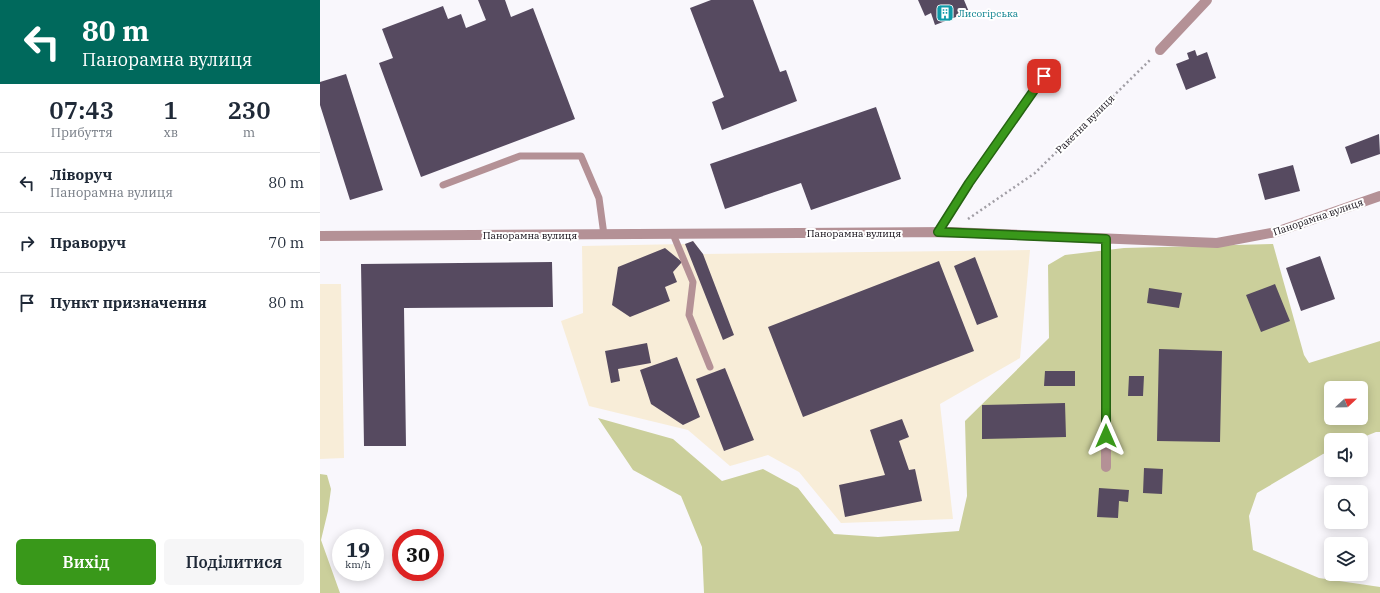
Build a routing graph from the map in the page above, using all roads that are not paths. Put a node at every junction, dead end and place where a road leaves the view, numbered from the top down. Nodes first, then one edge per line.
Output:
1 (1207, 0) edge
2 (1160, 50) road end
3 (1053, 64) dead end
4 (443, 185) dead end
5 (1380, 196) edge
6 (938, 232) junction
7 (673, 234) junction
8 (604, 235) junction
9 (320, 236) edge
10 (1106, 239) junction
11 (710, 367) dead end
12 (1106, 467) dead end

1 - 2 street
3 - 6 lane
4 - 8 lane
5 - 10 street, Панорамна вулиця
6 - 7 street, Панорамна вулиця
6 - 10 street, Панорамна вулиця
7 - 8 street, Панорамна вулиця
7 - 11 lane
8 - 9 street, Панорамна вулиця
10 - 12 street

